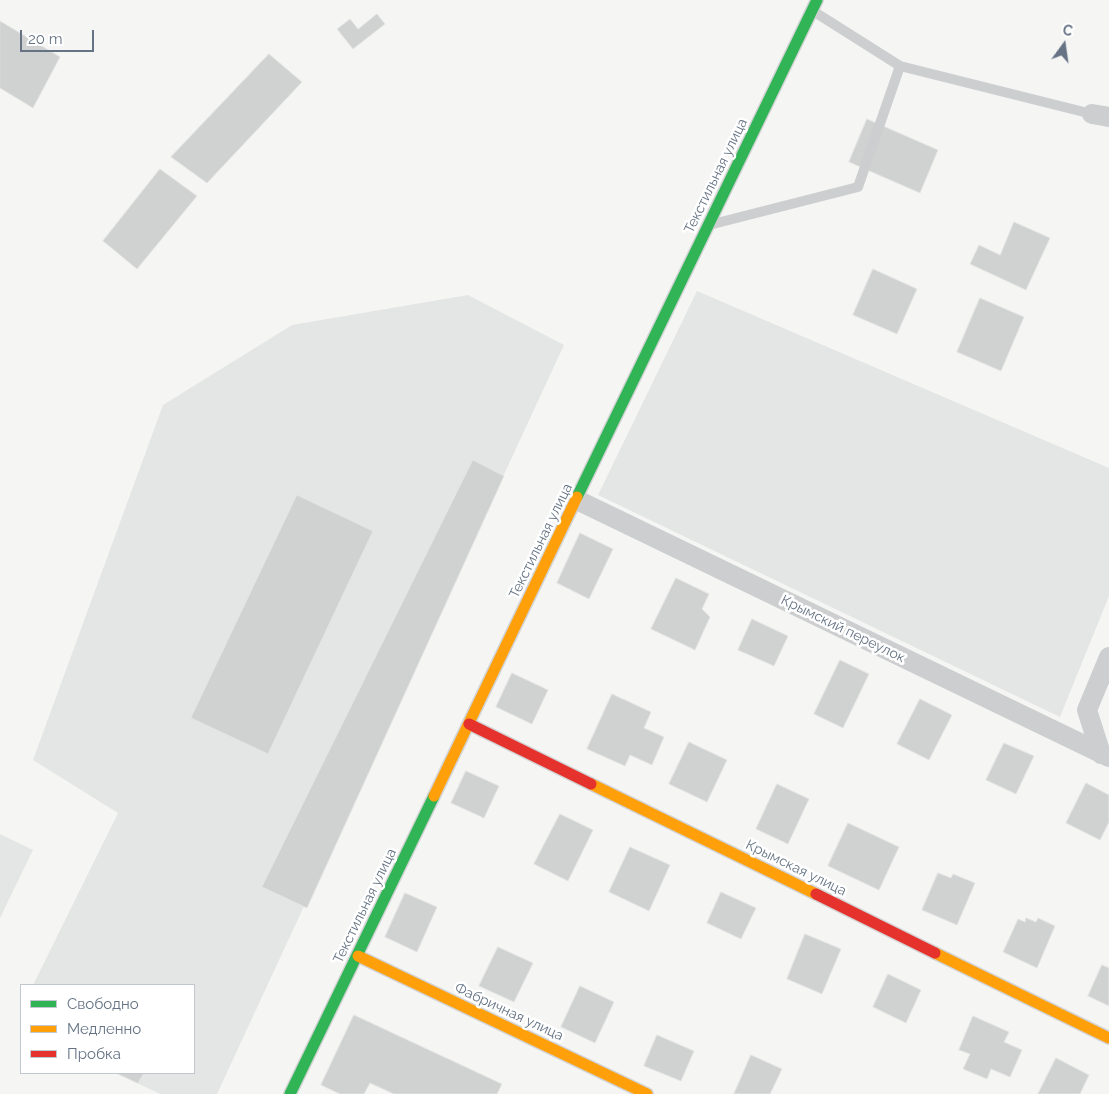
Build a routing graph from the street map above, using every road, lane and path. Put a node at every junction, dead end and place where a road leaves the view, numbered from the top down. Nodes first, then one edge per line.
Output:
1 (815, 5) edge
2 (900, 66) junction
3 (1100, 115) edge
4 (710, 225) junction
5 (577, 500) junction
6 (1109, 657) edge
7 (469, 724) junction
8 (1105, 756) edge
9 (358, 956) junction
10 (1109, 1038) edge
11 (290, 1094) edge
12 (647, 1094) edge

1 - 2 lane
1 - 4 street, Текстильная улица
2 - 3 lane
2 - 4 lane
4 - 5 street, Текстильная улица
5 - 7 street, Текстильная улица
5 - 8 street, Крымский переулок
6 - 8 street
7 - 9 street, Текстильная улица
7 - 10 street, Крымская улица
9 - 11 street, Текстильная улица
9 - 12 street, Фабричная улица

